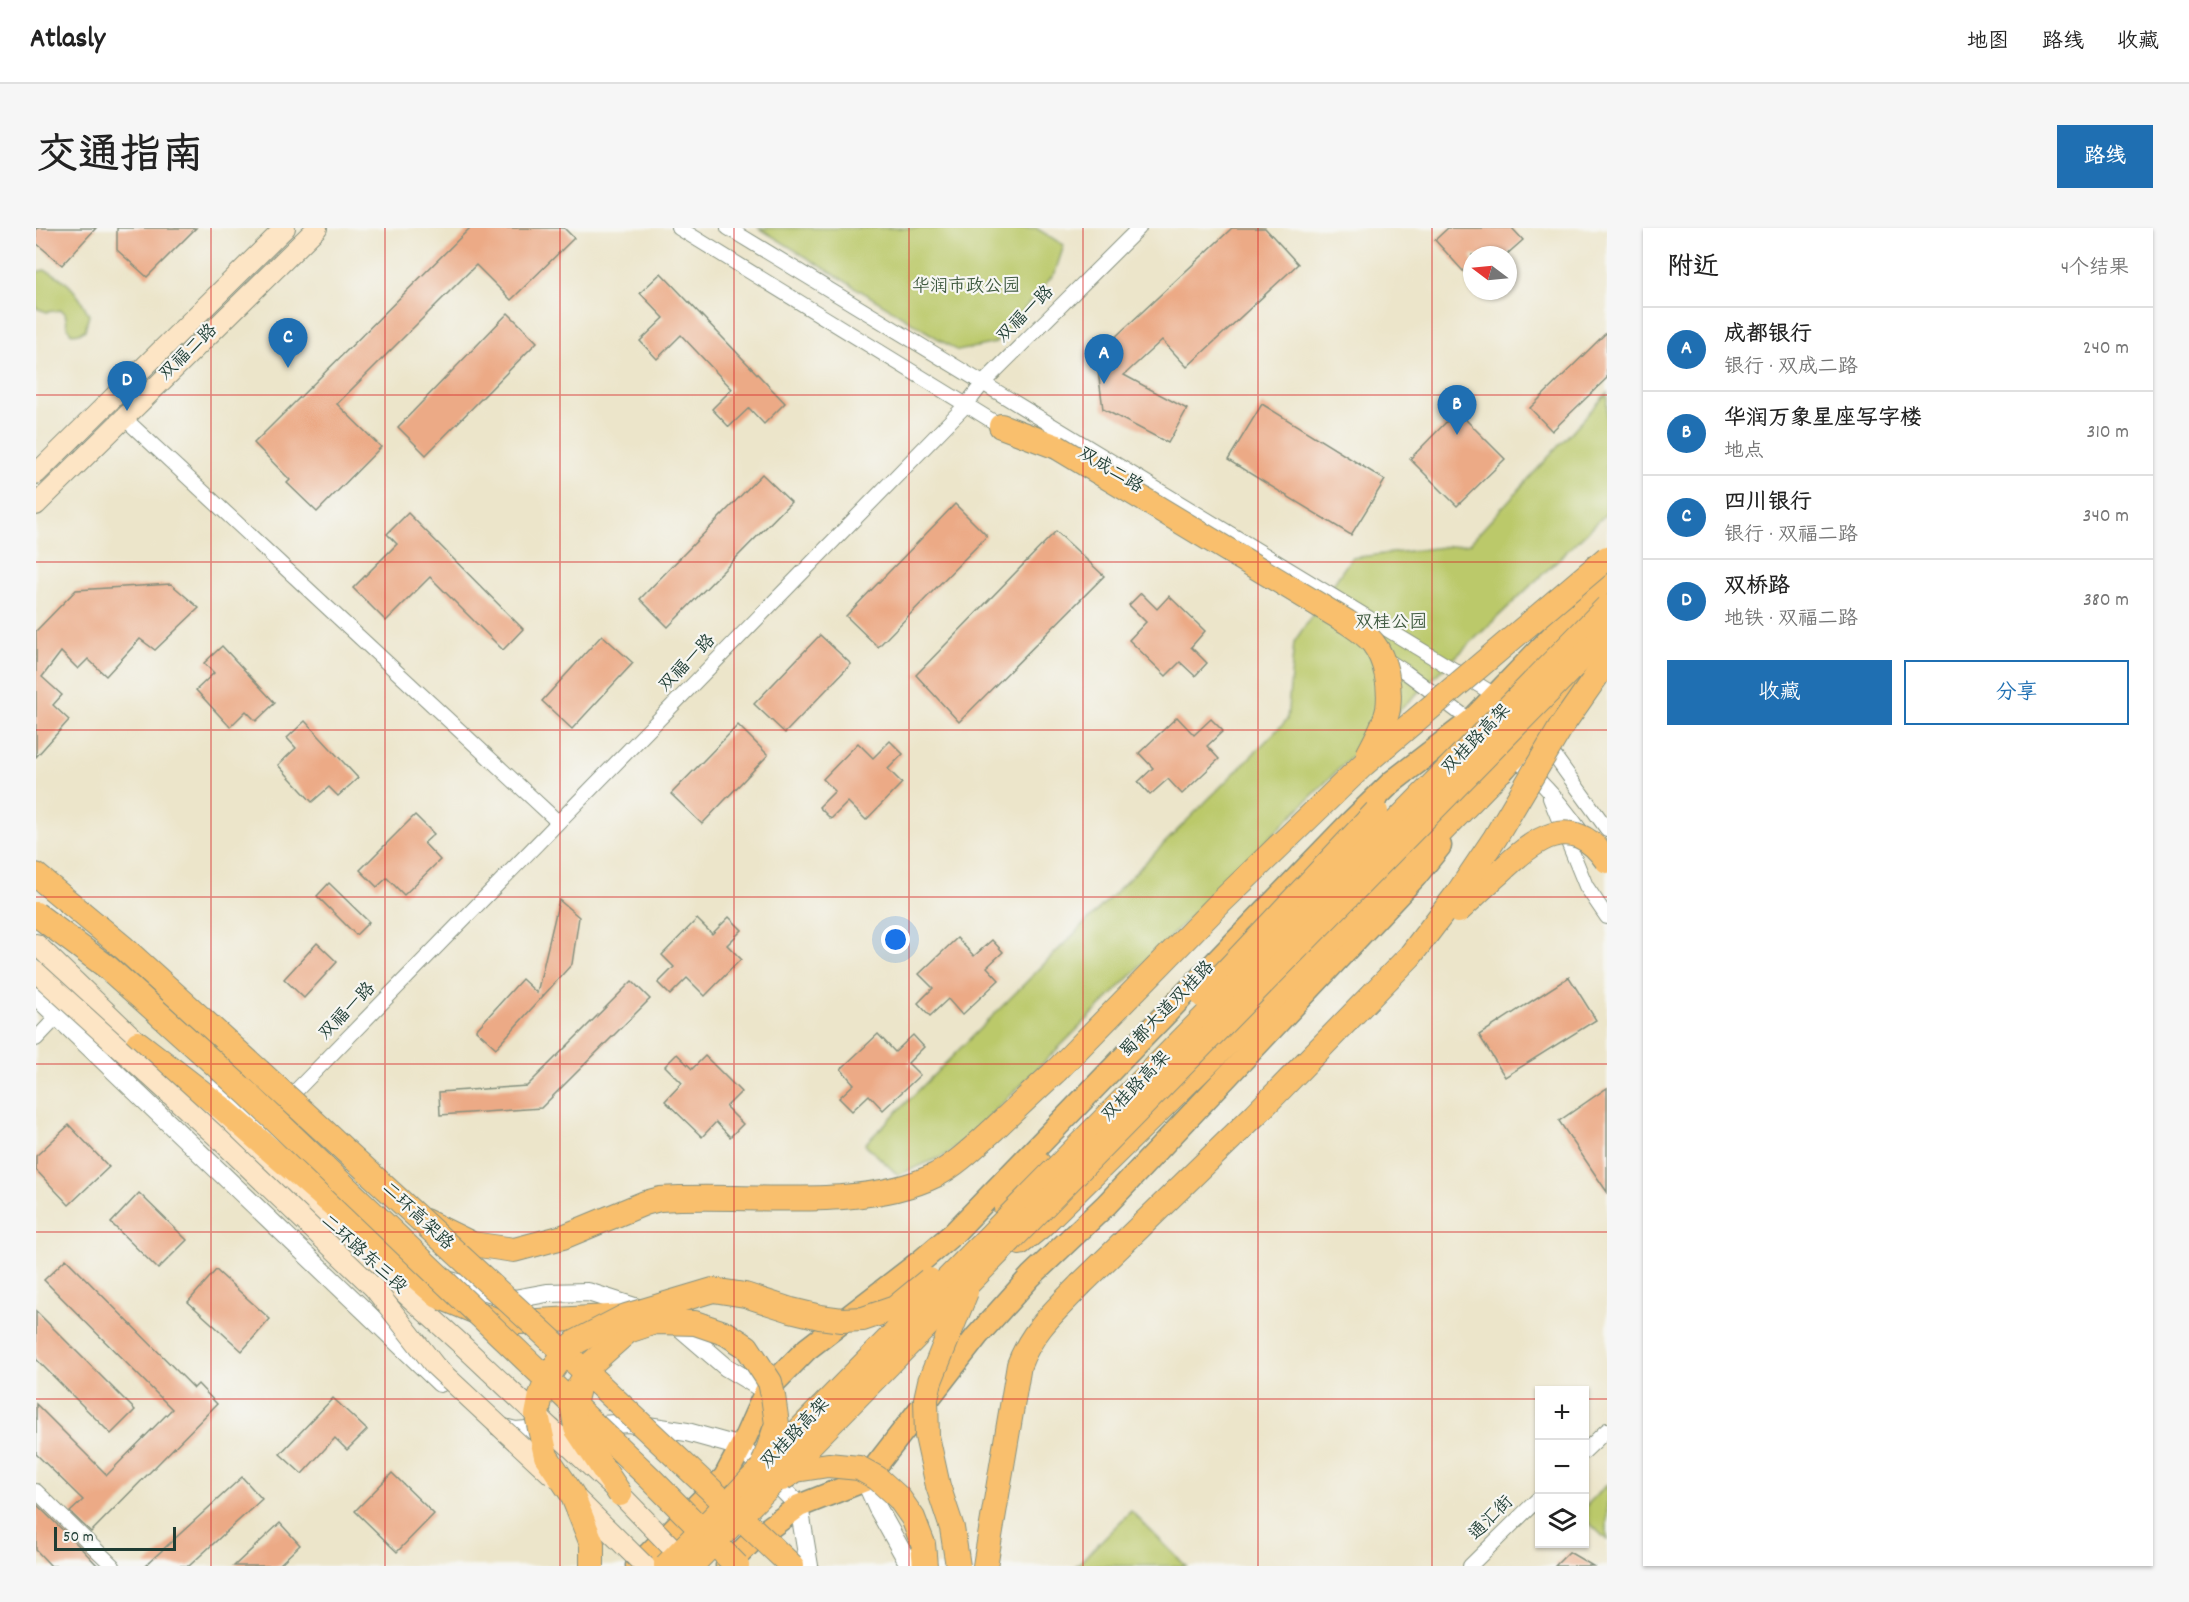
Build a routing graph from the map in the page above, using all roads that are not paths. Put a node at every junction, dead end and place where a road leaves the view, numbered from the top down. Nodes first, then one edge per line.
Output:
1 (285, 228) edge
2 (317, 228) edge
3 (679, 228) edge
4 (728, 228) edge
5 (1139, 228) edge
6 (983, 383) junction
7 (966, 405) junction
8 (123, 417) junction
9 (1001, 426) junction
10 (36, 474) edge
11 (36, 506) edge
12 (1607, 558) edge
13 (1607, 579) edge
14 (1607, 607) edge
15 (1607, 632) edge
16 (1607, 659) edge
17 (1496, 695) junction
18 (1471, 721) junction
19 (1536, 731) junction
20 (1514, 757) junction
21 (1364, 764) junction
22 (1545, 785) junction
23 (1376, 812) joint
24 (558, 822) junction
25 (1607, 829) edge
26 (1607, 861) edge
27 (1607, 872) edge
28 (36, 875) edge
29 (36, 900) edge
30 (36, 914) edge
31 (1607, 917) edge
32 (36, 944) edge
33 (1410, 956) junction
34 (36, 972) edge
35 (36, 996) edge
36 (58, 1016) junction
37 (36, 1039) edge
38 (138, 1043) junction
39 (262, 1125) junction
40 (1039, 1164) junction
41 (418, 1218) junction
42 (963, 1272) junction
43 (906, 1273) junction
44 (895, 1308) junction
45 (626, 1316) junction
46 (972, 1342) junction
47 (766, 1391) junction
48 (1607, 1430) edge
49 (741, 1447) junction
50 (1589, 1447) edge
51 (764, 1479) junction
52 (865, 1480) junction
53 (36, 1491) edge
54 (572, 1494) junction
55 (620, 1494) junction
56 (1535, 1501) edge
57 (799, 1506) junction
58 (113, 1566) edge
59 (592, 1566) edge
60 (637, 1566) edge
61 (645, 1566) edge
62 (666, 1566) edge
63 (691, 1566) edge
64 (728, 1566) edge
65 (737, 1566) edge
66 (792, 1566) edge
67 (809, 1566) edge
68 (910, 1566) edge
69 (925, 1566) edge
70 (958, 1566) edge
71 (985, 1566) edge
72 (1470, 1566) edge

1 - 10 main road, 双福二路
2 - 8 main road, 双福二路
3 - 7 street, 双成二路
4 - 6 street, 双成二路
5 - 6 street, 双福一路
6 - 7 street, 双福一路
6 - 17 street, 双成二路
7 - 9 street, 双成二路
7 - 24 street, 双福一路
8 - 11 main road, 双福二路
8 - 24 street
9 - 18 street, 双成二路
9 - 21 highway, bridge
12 - 21 highway, bridge
13 - 17 main road, 蜀都大道双桂路
14 - 42 highway, 双桂路高架, bridge
15 - 42 highway, 双桂路高架, bridge
16 - 19 main road
16 - 33 highway, bridge
17 - 18 main road, 蜀都大道双桂路
17 - 19 street, 双成二路
18 - 20 street, 双成二路
18 - 23 main road
18 - 43 main road, 蜀都大道双桂路
19 - 20 main road
19 - 25 street, 双成二路
20 - 22 street, 双成二路
20 - 42 highway, bridge
20 - 46 main road
21 - 41 highway, bridge
22 - 27 street, 双成二路
22 - 31 street
23 - 40 highway, bridge
24 - 39 street, 双福一路
26 - 33 highway, bridge
28 - 41 highway, 二环高架路, bridge
29 - 39 street
30 - 65 highway, 二环高架路, bridge
32 - 38 main road, 二环路东三段
33 - 71 highway, bridge
34 - 54 main road, 二环路东三段, bridge
35 - 36 street
36 - 37 street
36 - 49 street
38 - 45 highway, bridge
38 - 55 main road, 二环路东三段, bridge
39 - 47 street
40 - 42 highway, bridge
40 - 44 highway, bridge
41 - 66 highway, 二环高架路, bridge
42 - 44 highway, bridge
42 - 51 highway, 双桂路高架, bridge
42 - 70 highway, bridge
43 - 46 main road
43 - 47 main road, 蜀都大道双桂路
44 - 45 highway, bridge
45 - 54 highway, bridge
46 - 52 main road
47 - 49 main road, 蜀都大道双桂路
48 - 50 street
49 - 57 street
49 - 60 main road, 蜀都大道双桂路
51 - 55 highway, bridge
51 - 62 highway, 双桂路高架, bridge
51 - 63 highway, 双桂路高架, bridge
51 - 69 highway, bridge
52 - 57 main road
52 - 68 street
53 - 58 street
54 - 59 highway, bridge
54 - 61 main road, 二环路东三段, bridge
55 - 63 main road, 二环路东三段, bridge
56 - 72 street, 通汇街
57 - 64 main road
57 - 67 street

